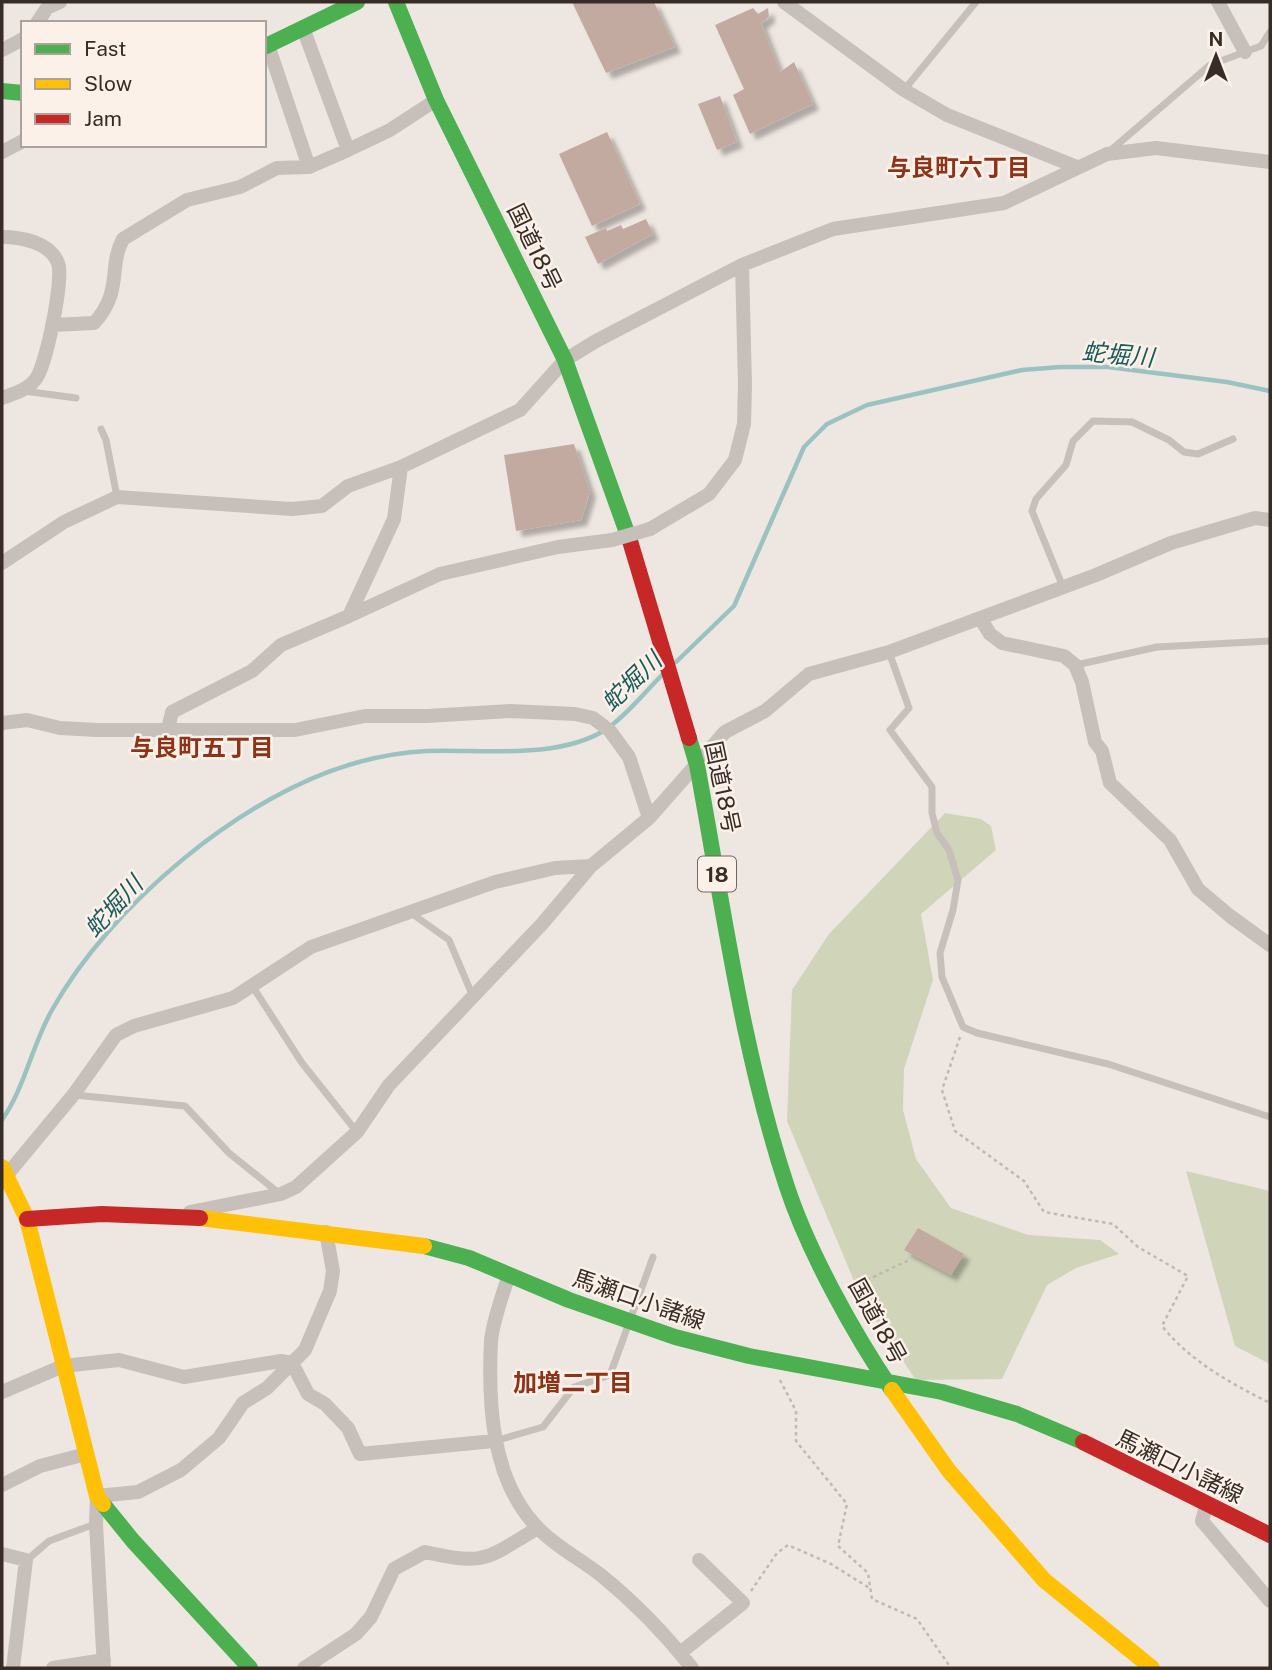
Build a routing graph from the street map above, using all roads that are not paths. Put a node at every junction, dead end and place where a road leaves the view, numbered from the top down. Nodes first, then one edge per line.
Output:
1 (60, 2) edge
2 (357, 2) edge
3 (396, 2) edge
4 (784, 2) edge
5 (976, 2) edge
6 (1218, 2) edge
7 (38, 21) edge
8 (303, 28) junction
9 (1270, 32) edge
10 (21, 40) edge
11 (266, 46) edge
12 (2, 50) edge
13 (1245, 52) junction
14 (904, 90) junction
15 (2, 91) edge
16 (21, 93) edge
17 (436, 100) junction
18 (21, 142) edge
19 (348, 150) junction
20 (2, 152) edge
21 (1107, 154) junction
22 (1270, 162) edge
23 (309, 167) junction
24 (1077, 167) junction
25 (2, 237) edge
26 (742, 265) junction
27 (52, 325) junction
28 (565, 360) junction
29 (23, 390) junction
30 (2, 398) edge
31 (76, 398) dead end
32 (101, 429) dead end
33 (1233, 439) dead end
34 (401, 467) junction
35 (117, 497) junction
36 (1270, 520) edge
37 (2, 564) edge
38 (1063, 587) junction
39 (349, 615) junction
40 (980, 618) junction
41 (1270, 641) edge
42 (889, 652) junction
43 (1075, 665) junction
44 (2, 723) edge
45 (168, 729) junction
46 (697, 765) junction
47 (649, 818) junction
48 (591, 866) junction
49 (410, 912) junction
50 (1270, 945) edge
51 (251, 984) junction
52 (474, 999) junction
53 (74, 1094) junction
54 (1270, 1117) edge
55 (357, 1132) junction
56 (4, 1172) edge
57 (281, 1194) junction
58 (175, 1215) junction
59 (27, 1219) junction
60 (326, 1232) junction
61 (653, 1256) dead end
62 (509, 1274) junction
63 (631, 1321) junction
64 (292, 1363) junction
65 (63, 1366) junction
66 (885, 1379) junction
67 (2, 1392) edge
68 (494, 1441) junction
69 (86, 1454) junction
70 (2, 1485) edge
71 (97, 1496) junction
72 (1207, 1503) junction
73 (96, 1524) junction
74 (538, 1528) junction
75 (1270, 1535) edge
76 (2, 1554) edge
77 (26, 1560) junction
78 (699, 1560) dead end
79 (1270, 1601) edge
80 (680, 1653) junction
81 (104, 1664) edge
82 (13, 1668) edge
83 (54, 1668) edge
84 (250, 1668) edge
85 (304, 1668) edge
86 (692, 1668) edge
87 (1152, 1668) edge

1 - 7 street
2 - 8 main road
3 - 17 main road, 国道18号 / 18
4 - 14 street
5 - 14 lane
6 - 13 street
8 - 11 main road
8 - 19 street
9 - 13 lane
10 - 12 street
11 - 23 street
13 - 21 lane
14 - 24 street
15 - 16 main road
17 - 19 street
17 - 28 main road, 国道18号 / 18
18 - 20 street
19 - 23 street
21 - 22 street
21 - 24 street
23 - 27 street
24 - 26 street
25 - 27 street
26 - 28 street
26 - 39 street, bridge
27 - 29 street
28 - 34 street
28 - 46 main road, 国道18号 / 18
29 - 30 street
29 - 31 lane
32 - 35 lane
33 - 38 lane
34 - 35 street
34 - 39 street
35 - 37 street
36 - 38 street
38 - 40 street
39 - 45 street
40 - 42 street
40 - 43 street
41 - 43 lane
42 - 46 street
42 - 54 lane
43 - 50 street
44 - 45 street
45 - 47 street
46 - 47 street
46 - 66 main road, 国道18号 / 18
47 - 48 street
48 - 49 street
48 - 52 street
49 - 51 street
49 - 52 lane
51 - 53 street
51 - 55 lane
52 - 55 street
53 - 56 street
53 - 57 lane
55 - 57 street
56 - 59 main road
57 - 58 street
58 - 59 main road, 馬瀬口小諸線
58 - 60 main road, 馬瀬口小諸線
59 - 65 main road
60 - 62 main road, 馬瀬口小諸線
60 - 64 street
61 - 63 lane
62 - 63 main road, 馬瀬口小諸線
62 - 68 street
63 - 66 main road, 馬瀬口小諸線
63 - 68 lane
64 - 65 street
64 - 68 street
64 - 71 street
65 - 67 street
65 - 69 main road
66 - 72 main road, 馬瀬口小諸線
66 - 87 main road, 国道18号 / 18
68 - 74 street
69 - 70 street
69 - 71 main road
71 - 73 street
71 - 84 main road
72 - 75 main road, 馬瀬口小諸線
72 - 79 street
73 - 77 lane
73 - 81 street
74 - 80 street
74 - 85 street
76 - 77 street
77 - 82 street
78 - 80 street
80 - 86 street
81 - 83 street

